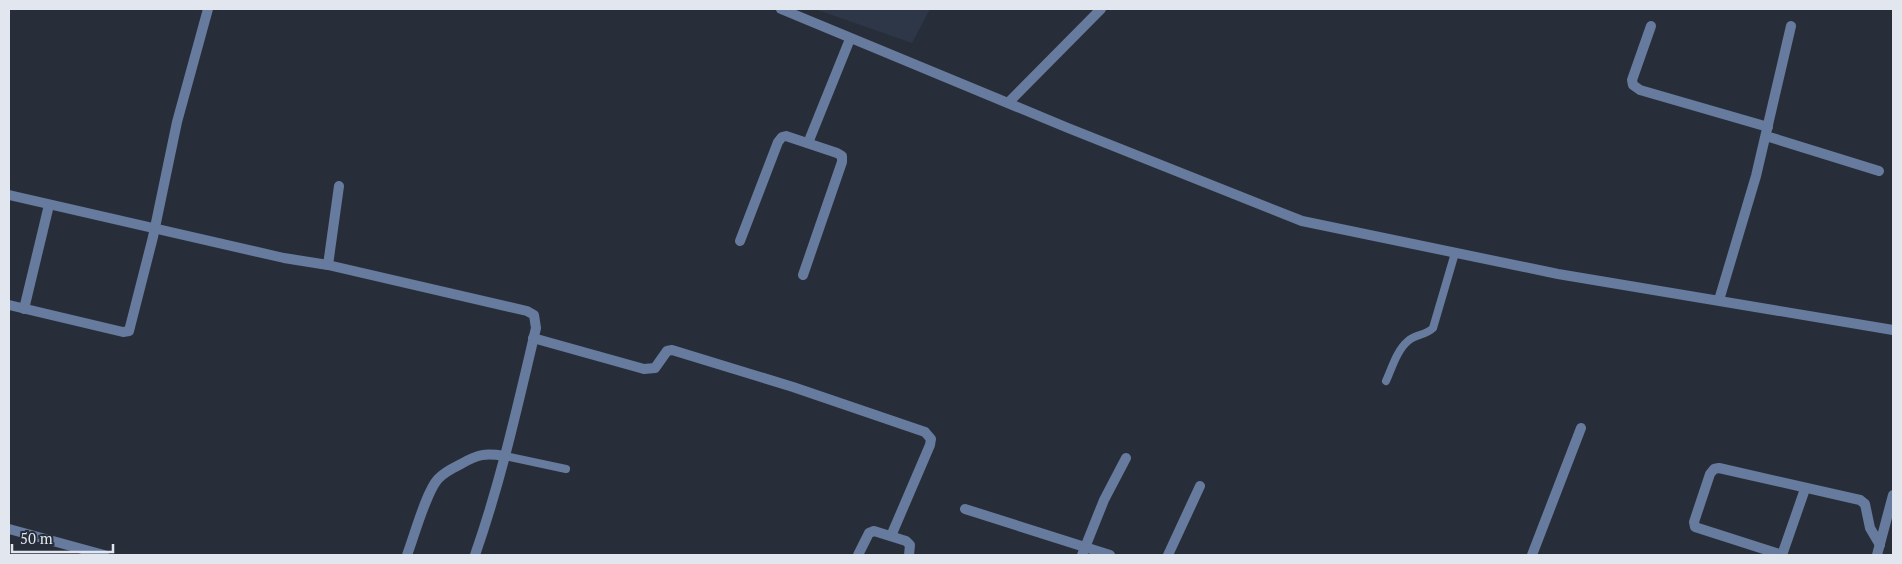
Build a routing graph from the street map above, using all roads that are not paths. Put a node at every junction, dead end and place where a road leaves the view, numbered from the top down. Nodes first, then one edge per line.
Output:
1 (208, 9) edge
2 (780, 9) edge
3 (1101, 9) edge
4 (1651, 26) dead end
5 (1791, 26) dead end
6 (850, 39) junction
7 (1009, 102) junction
8 (1767, 131) junction
9 (808, 143) junction
10 (1879, 170) dead end
11 (339, 186) dead end
12 (9, 195) edge
13 (49, 205) junction
14 (155, 227) junction
15 (740, 241) dead end
16 (1455, 253) junction
17 (328, 265) junction
18 (803, 275) dead end
19 (1719, 300) junction
20 (9, 305) edge
21 (24, 309) junction
22 (1893, 330) edge
23 (533, 338) junction
24 (1386, 381) dead end
25 (1581, 428) dead end
26 (505, 456) junction
27 (1126, 458) dead end
28 (566, 469) dead end
29 (1200, 486) dead end
30 (1805, 488) junction
31 (1893, 495) edge
32 (965, 508) dead end
33 (9, 529) edge
34 (891, 536) junction
35 (1878, 550) edge
36 (1084, 551) edge
37 (104, 555) edge
38 (407, 555) edge
39 (475, 555) edge
40 (858, 555) edge
41 (909, 555) edge
42 (1110, 555) edge
43 (1168, 555) edge
44 (1532, 555) edge
45 (1782, 555) edge

1 - 14 street
2 - 6 street
3 - 7 street
4 - 8 street
5 - 8 street
6 - 7 street
6 - 9 street
7 - 16 street
8 - 10 street
8 - 19 street
9 - 15 street
9 - 18 street
11 - 17 street
12 - 13 street
13 - 14 street
13 - 21 street
14 - 17 street
14 - 21 street
16 - 19 street
16 - 24 lane
17 - 23 street
19 - 22 street
20 - 21 street
23 - 26 street
23 - 34 street
25 - 44 street
26 - 28 lane
26 - 38 street
26 - 39 street
27 - 36 street
29 - 43 street
30 - 35 street
30 - 45 street
30 - 45 street
31 - 35 street
32 - 36 street
33 - 37 street
34 - 40 street
34 - 41 street
36 - 42 street

